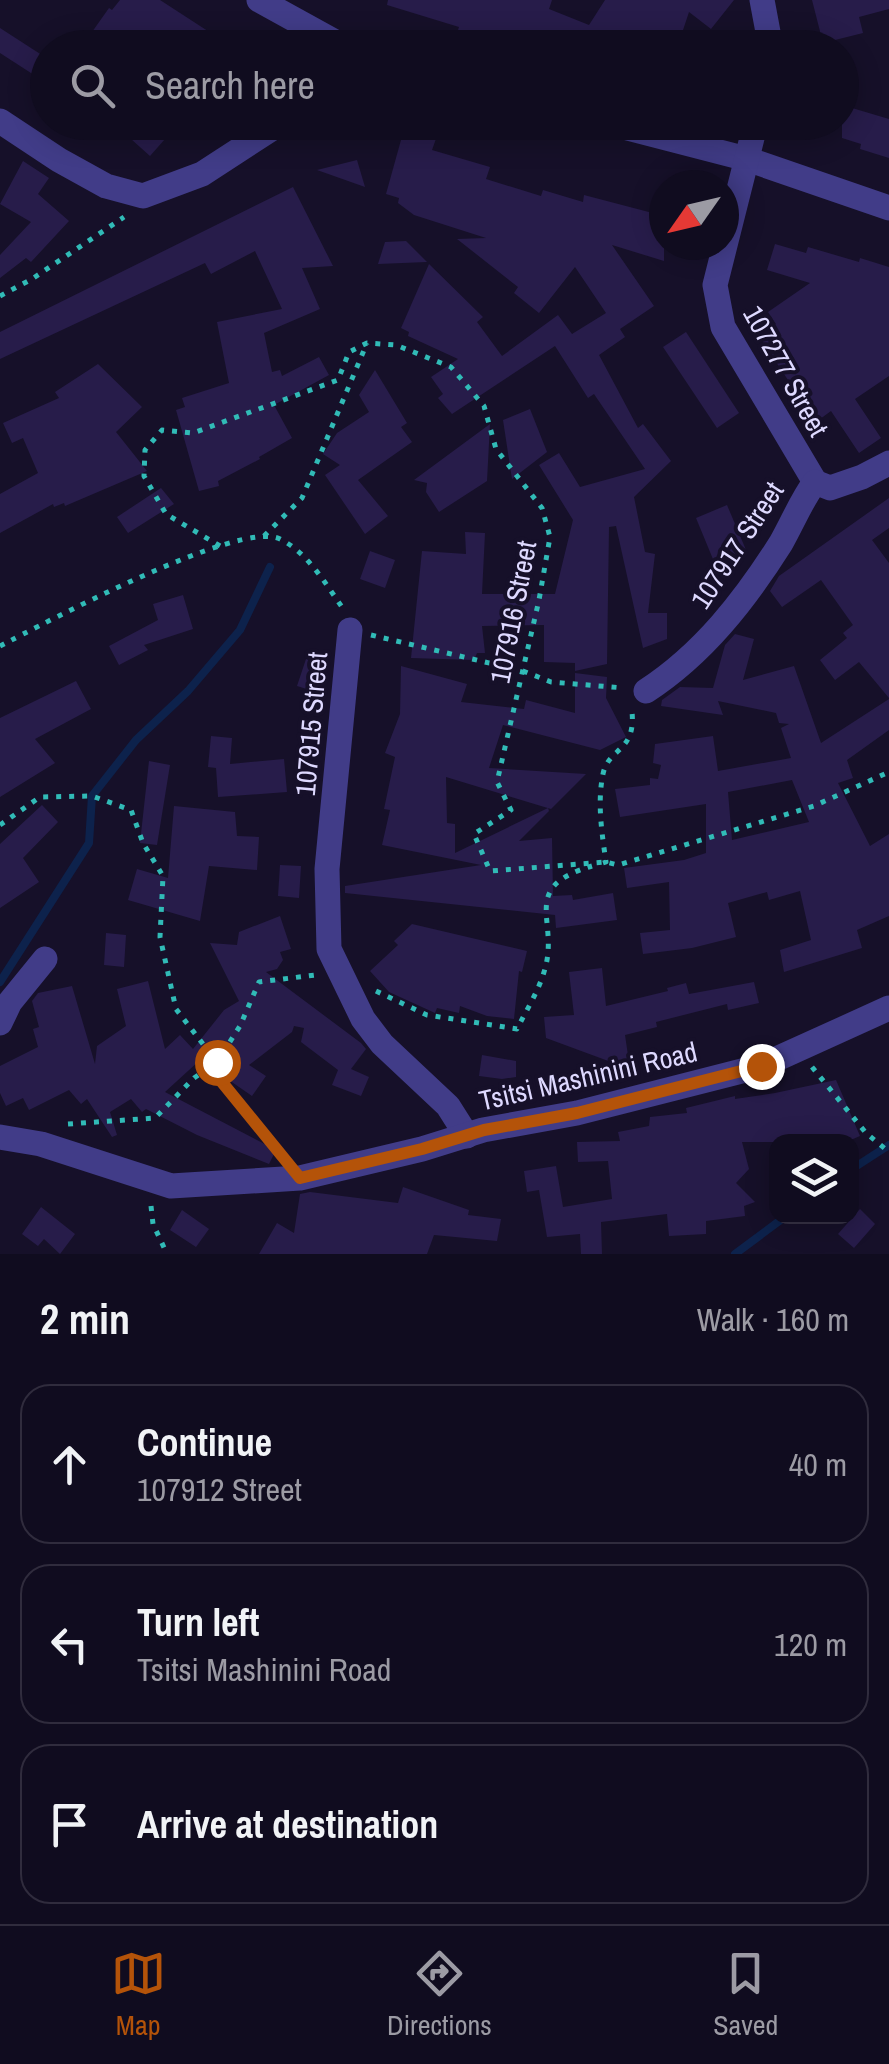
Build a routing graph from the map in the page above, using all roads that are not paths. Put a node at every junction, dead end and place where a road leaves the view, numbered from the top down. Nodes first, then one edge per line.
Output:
1 (258, 0) edge
2 (762, 0) edge
3 (313, 30) edge
4 (768, 30) edge
5 (0, 120) edge
6 (254, 140) edge
7 (664, 140) edge
8 (751, 140) edge
9 (745, 164) junction
10 (889, 208) edge
11 (889, 463) edge
12 (815, 482) junction
13 (350, 630) road end
14 (646, 691) road end
15 (44, 959) dead end
16 (889, 1008) edge
17 (0, 1023) edge
18 (467, 1136) junction
19 (0, 1137) edge

1 - 3 street
2 - 4 street
5 - 6 street
7 - 9 street
8 - 9 street, 107277 Street
9 - 10 street
9 - 12 street, 107277 Street
11 - 12 street, 107917 Street
12 - 14 street, 107917 Street
13 - 18 street, 107915 Street
15 - 17 street
16 - 18 street, Tsitsi Mashinini Road
18 - 19 street, Tsitsi Mashinini Road

